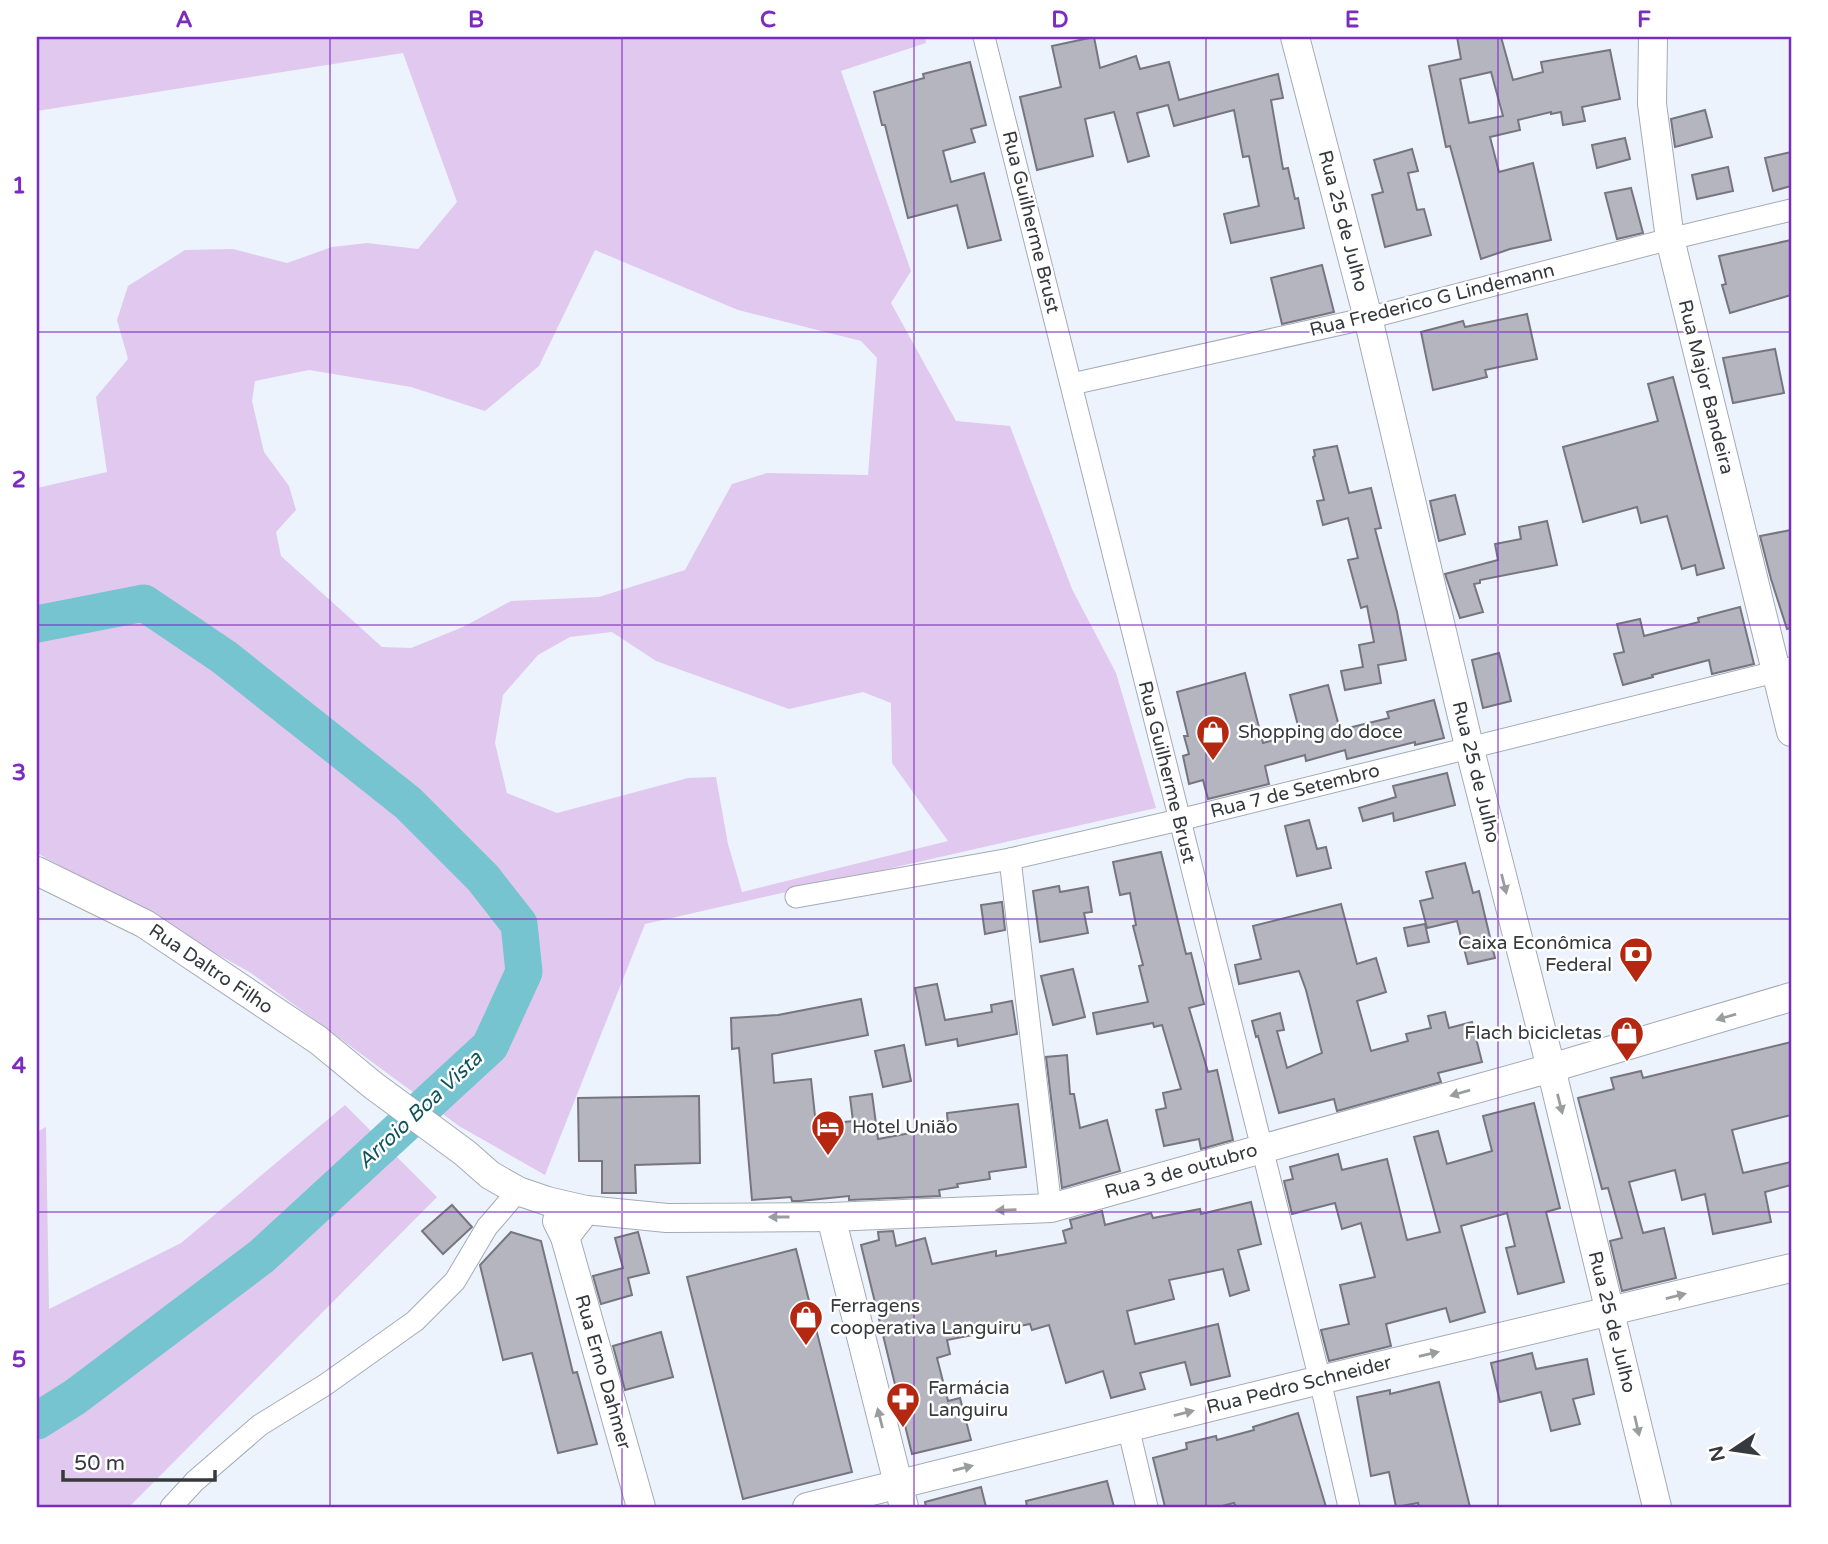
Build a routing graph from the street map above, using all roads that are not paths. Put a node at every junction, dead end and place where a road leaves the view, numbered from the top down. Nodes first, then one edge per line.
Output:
1 (984, 37) edge
2 (1295, 37) edge
3 (1653, 37) edge
4 (1791, 210) edge
5 (1670, 239) junction
6 (1368, 318) junction
7 (1072, 384) junction
8 (1783, 669) edge
9 (1791, 732) edge
10 (1469, 747) junction
11 (1179, 820) junction
12 (1010, 859) junction
13 (37, 871) edge
14 (796, 897) dead end
15 (1791, 998) edge
16 (1551, 1068) junction
17 (1262, 1148) junction
18 (465, 1153) joint
19 (518, 1191) junction
20 (547, 1201) junction
21 (1051, 1208) junction
22 (586, 1210) junction
23 (831, 1217) junction
24 (565, 1237) junction
25 (1791, 1268) edge
26 (1610, 1312) junction
27 (1320, 1380) junction
28 (1128, 1427) junction
29 (900, 1496) edge
30 (171, 1507) edge
31 (641, 1507) edge
32 (807, 1507) edge
33 (1147, 1507) edge
34 (1349, 1507) edge
35 (1657, 1507) edge

1 - 7 street, Rua Guilherme Brust
2 - 6 main road, Rua 25 de Julho
3 - 5 main road, Rua Major Bandeira
4 - 5 street, Rua Frederico G Lindemann
5 - 6 street, Rua Frederico G Lindemann
5 - 8 main road, Rua Major Bandeira
6 - 7 street, Rua Frederico G Lindemann
6 - 10 main road, Rua 25 de Julho
7 - 11 street, Rua Guilherme Brust
8 - 9 main road, Rua Major Bandeira
8 - 10 street, Rua 7 de Setembro
10 - 11 street, Rua 7 de Setembro
10 -> 16 main road, Rua 25 de Julho
11 - 12 street, Rua 7 de Setembro
11 - 17 street, Rua Guilherme Brust
12 - 14 street, Rua 7 de Setembro
12 - 21 street
13 - 18 main road, Rua Daltro Filho
15 -> 16 main road, Rua 3 de outubro
16 -> 17 main road, Rua 3 de outubro
16 -> 26 main road, Rua 25 de Julho
17 - 21 main road, Rua 3 de outubro
17 - 27 street, Rua Guilherme Brust
18 - 19 main road, Rua 3 de outubro
19 - 20 main road, Rua 3 de outubro
19 - 30 street
20 - 22 main road, Rua 3 de outubro
20 - 24 main road, Rua Erno Dahmer
21 -> 23 main road, Rua 3 de outubro
23 -> 22 main road, Rua 3 de outubro
22 - 24 main road
29 -> 23 main road
24 - 31 main road, Rua Erno Dahmer
26 -> 25 main road, Rua Pedro Schneider
27 -> 26 main road, Rua Pedro Schneider
26 -> 35 main road, Rua 25 de Julho
28 -> 27 main road, Rua Pedro Schneider
27 - 34 street, Rua Guilherme Brust
29 -> 28 main road, Rua Pedro Schneider
28 - 33 street
29 - 32 main road, Rua Pedro Schneider

